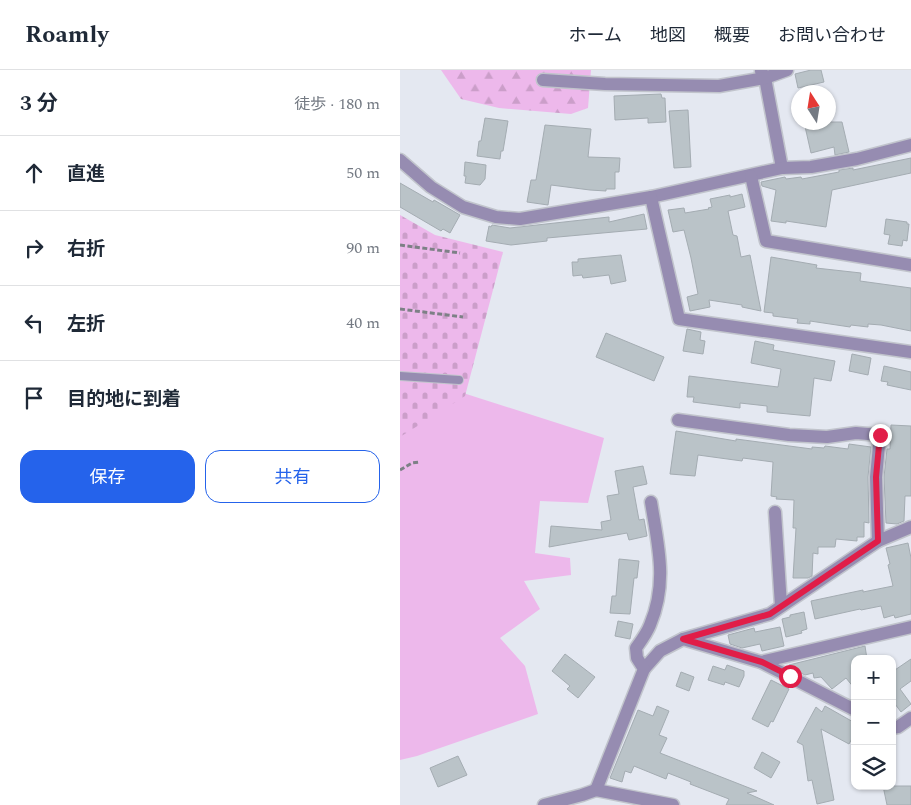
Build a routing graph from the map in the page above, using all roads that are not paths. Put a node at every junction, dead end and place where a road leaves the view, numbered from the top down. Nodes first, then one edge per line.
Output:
1 (787, 70) edge
2 (763, 74) edge
3 (543, 80) dead end
4 (911, 145) edge
5 (400, 160) edge
6 (782, 168) junction
7 (751, 176) junction
8 (651, 197) junction
9 (911, 265) edge
10 (911, 352) edge
11 (400, 376) edge
12 (459, 380) dead end
13 (678, 420) dead end
14 (651, 502) dead end
15 (775, 512) dead end
16 (911, 527) edge
17 (878, 541) junction
18 (781, 606) junction
19 (911, 626) edge
20 (683, 639) junction
21 (762, 662) junction
22 (644, 669) junction
23 (851, 708) edge
24 (911, 718) edge
25 (896, 727) edge
26 (596, 790) junction
27 (544, 805) edge
28 (673, 805) edge

1 - 2 street
2 - 3 street
2 - 6 street
4 - 6 street
5 - 8 street
6 - 7 street
7 - 8 street
7 - 9 street
8 - 10 street
11 - 12 lane
13 - 17 street
14 - 22 street
15 - 18 street
16 - 17 street
17 - 18 street
18 - 20 street
19 - 21 street
20 - 21 street
20 - 22 street
21 - 23 street
22 - 26 street
24 - 25 street
26 - 27 street
26 - 28 street

